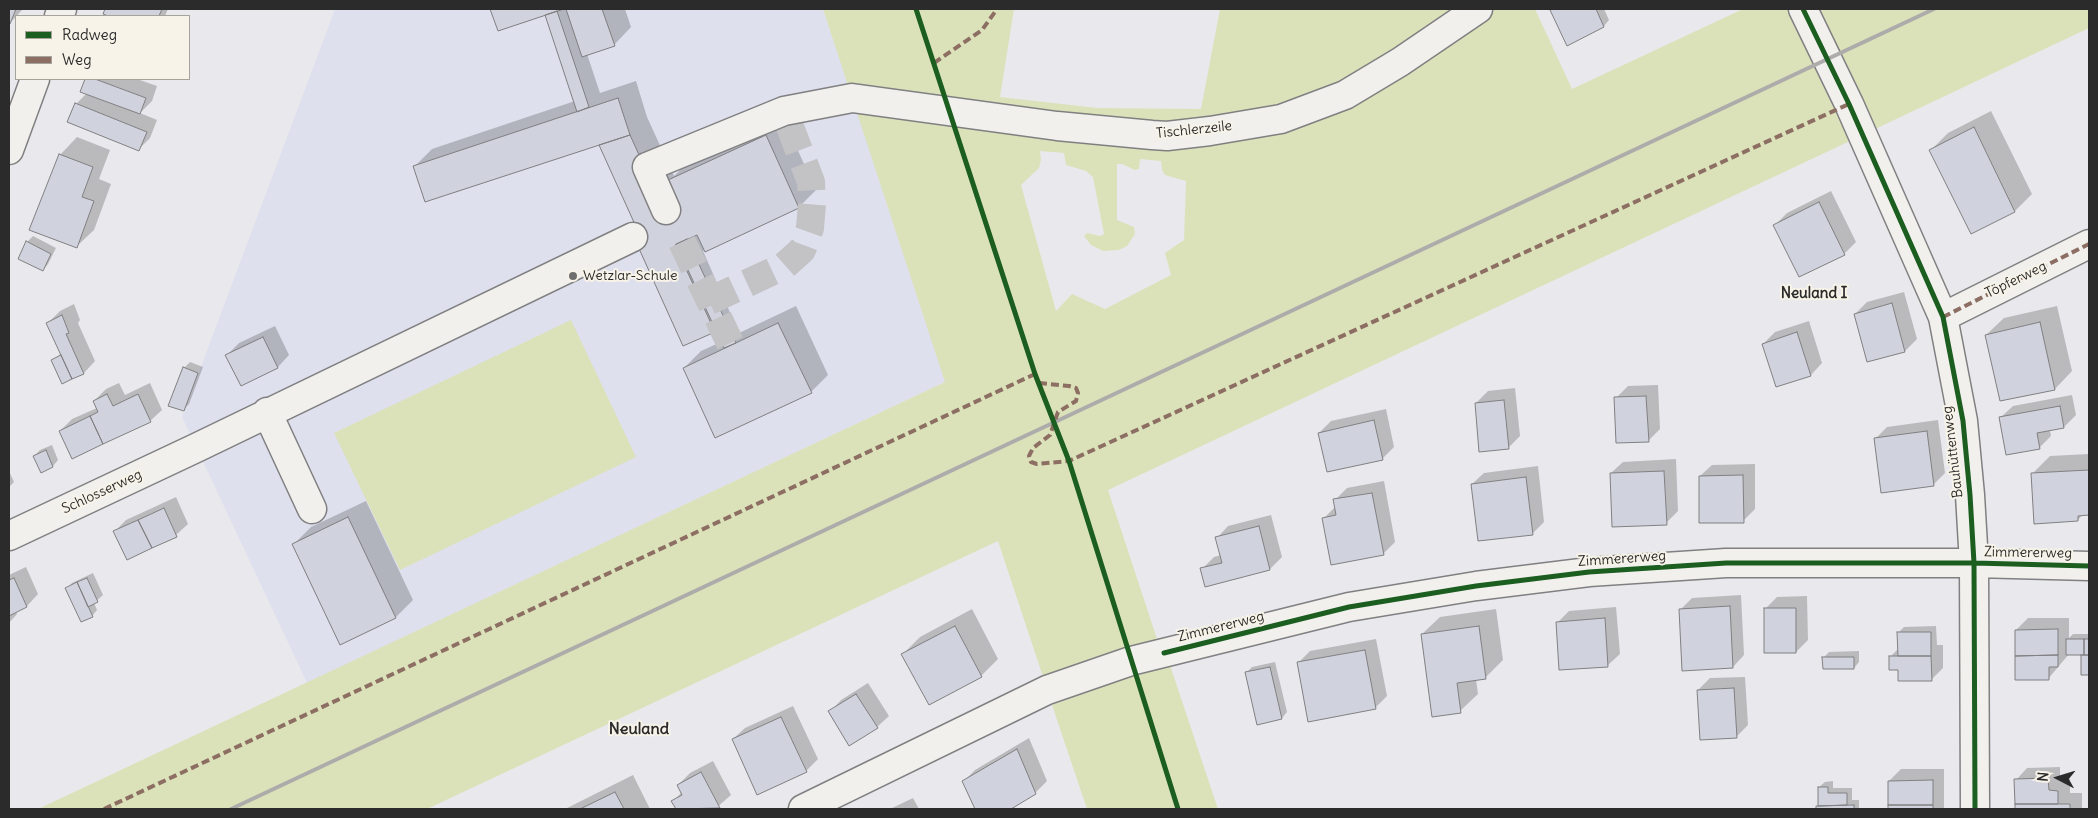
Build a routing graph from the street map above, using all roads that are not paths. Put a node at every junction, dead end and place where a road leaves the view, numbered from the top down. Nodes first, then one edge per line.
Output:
1 (1478, 9) edge
2 (1802, 9) edge
3 (35, 80) edge
4 (9, 150) edge
5 (666, 210) dead end
6 (634, 237) dead end
7 (2089, 244) edge
8 (1943, 317) junction
9 (267, 412) junction
10 (312, 509) dead end
11 (9, 536) edge
12 (1974, 563) junction
13 (2089, 566) edge
14 (803, 809) edge
15 (1975, 809) edge

1 - 5 street, Tischlerzeile
2 - 8 street, Bauhüttenweg
3 - 4 street
6 - 9 street, Schlosserweg
7 - 8 street, Töpferweg
8 - 12 street, Bauhüttenweg
9 - 10 street
9 - 11 street, Schlosserweg
12 - 13 street, Zimmererweg
12 - 14 street, Zimmererweg
12 - 15 street, Bauhüttenweg

